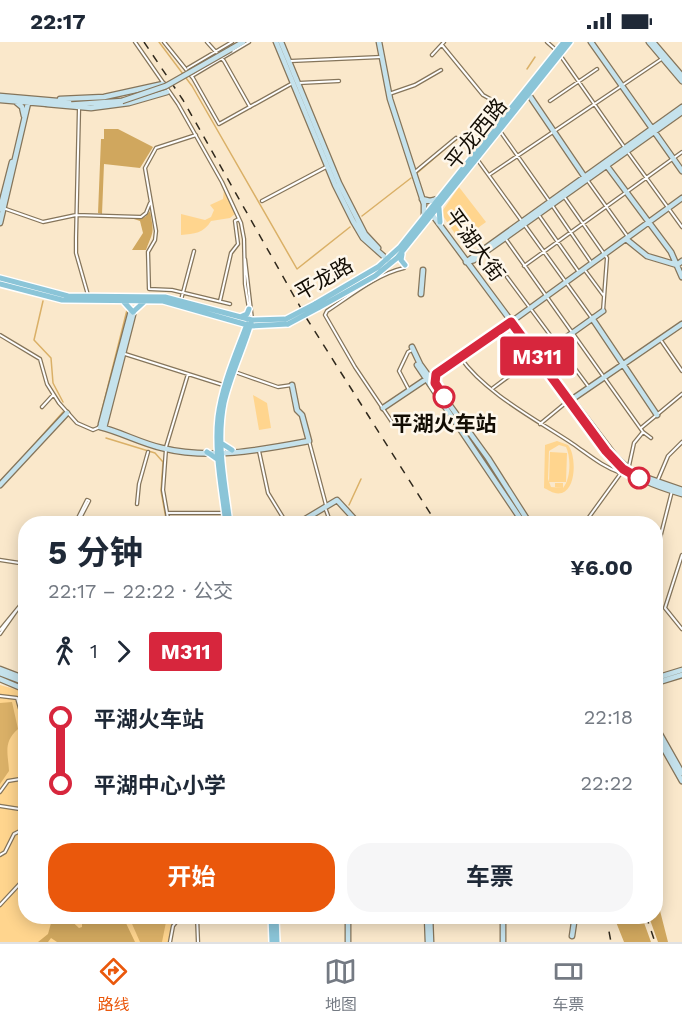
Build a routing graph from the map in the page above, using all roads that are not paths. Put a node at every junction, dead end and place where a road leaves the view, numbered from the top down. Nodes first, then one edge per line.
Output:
1 (135, 42) edge
2 (164, 42) edge
3 (207, 42) edge
4 (238, 42) edge
5 (243, 42) edge
6 (249, 42) edge
7 (276, 42) edge
8 (281, 42) edge
9 (379, 42) edge
10 (547, 42) edge
11 (564, 42) edge
12 (570, 42) edge
13 (591, 42) edge
14 (651, 42) edge
15 (443, 43) edge
16 (231, 46) edge
17 (216, 51) junction
18 (558, 53) junction
19 (432, 55) dead end
20 (381, 57) junction
21 (222, 58) junction
22 (664, 58) junction
23 (289, 61) junction
24 (187, 69) junction
25 (597, 69) dead end
26 (441, 70) dead end
27 (192, 76) junction
28 (682, 76) edge
29 (339, 81) dead end
30 (578, 81) junction
31 (682, 81) edge
32 (296, 83) junction
33 (163, 84) junction
34 (622, 87) junction
35 (167, 92) junction
36 (528, 92) junction
37 (388, 94) junction
38 (0, 98) edge
39 (14, 101) junction
40 (29, 101) junction
41 (550, 101) dead end
42 (44, 103) junction
43 (595, 104) junction
44 (250, 107) junction
45 (80, 109) junction
46 (682, 109) edge
47 (510, 110) junction
48 (26, 114) junction
49 (653, 130) junction
50 (500, 131) junction
51 (554, 131) junction
52 (196, 135) junction
53 (456, 138) dead end
54 (626, 149) junction
55 (682, 152) edge
56 (518, 156) junction
57 (477, 159) junction
58 (673, 159) junction
59 (607, 165) junction
60 (328, 166) junction
61 (682, 171) edge
62 (413, 174) junction
63 (489, 175) junction
64 (586, 178) junction
65 (647, 178) junction
66 (626, 192) junction
67 (564, 196) junction
68 (682, 198) edge
69 (422, 199) junction
70 (262, 201) dead end
71 (150, 202) junction
72 (439, 202) junction
73 (550, 203) junction
74 (606, 207) junction
75 (1, 208) edge
76 (668, 208) junction
77 (432, 213) junction
78 (538, 214) junction
79 (76, 215) junction
80 (239, 219) junction
81 (422, 220) junction
82 (440, 222) junction
83 (0, 223) edge
84 (523, 223) junction
85 (583, 223) junction
86 (648, 223) junction
87 (682, 227) edge
88 (571, 232) junction
89 (505, 238) junction
90 (627, 238) junction
91 (557, 242) junction
92 (194, 251) dead end
93 (544, 252) junction
94 (402, 253) junction
95 (604, 254) junction
96 (245, 257) junction
97 (391, 261) junction
98 (468, 262) junction
99 (592, 263) junction
100 (680, 263) edge
101 (405, 266) joint
102 (524, 266) junction
103 (584, 269) junction
104 (394, 270) junction
105 (423, 270) dead end
106 (579, 273) junction
107 (507, 277) dead end
108 (682, 277) edge
109 (0, 278) edge
110 (566, 282) junction
111 (2, 285) edge
112 (183, 293) junction
113 (421, 294) dead end
114 (546, 296) junction
115 (604, 296) junction
116 (89, 297) junction
117 (182, 300) junction
118 (121, 301) junction
119 (146, 301) junction
120 (219, 301) junction
121 (230, 304) dead end
122 (530, 308) junction
123 (249, 309) junction
124 (132, 311) junction
125 (603, 311) joint
126 (592, 318) junction
127 (235, 319) junction
128 (512, 321) junction
129 (249, 323) junction
130 (682, 324) edge
131 (573, 332) junction
132 (0, 335) edge
133 (242, 338) junction
134 (660, 339) junction
135 (557, 344) junction
136 (412, 348) joint
137 (121, 353) junction
138 (538, 356) junction
139 (460, 357) junction
140 (419, 364) junction
141 (624, 365) junction
142 (425, 370) junction
143 (682, 371) edge
144 (234, 372) junction
145 (436, 372) junction
146 (188, 374) junction
147 (605, 377) junction
148 (427, 378) junction
149 (292, 385) joint
150 (417, 385) junction
151 (433, 385) junction
152 (225, 386) junction
153 (492, 388) junction
154 (590, 388) junction
155 (409, 390) junction
156 (682, 394) edge
157 (54, 395) junction
158 (571, 400) junction
159 (42, 407) dead end
160 (383, 408) junction
161 (67, 413) junction
162 (657, 414) junction
163 (392, 422) dead end
164 (540, 423) junction
165 (103, 426) junction
166 (641, 428) junction
167 (643, 432) junction
168 (651, 438) dead end
169 (219, 440) junction
170 (308, 440) junction
171 (682, 441) edge
172 (677, 447) junction
173 (166, 448) junction
174 (207, 451) junction
175 (220, 451) junction
176 (232, 451) junction
177 (259, 451) junction
178 (682, 451) edge
179 (148, 452) dead end
180 (221, 463) junction
181 (624, 470) junction
182 (501, 483) junction
183 (0, 484) edge
184 (656, 484) junction
185 (673, 489) junction
186 (682, 492) edge
187 (88, 500) dead end
188 (137, 504) dead end
189 (326, 508) junction
190 (167, 513) junction
191 (225, 513) junction
192 (80, 516) edge
193 (168, 516) edge
194 (226, 516) edge
195 (227, 516) edge
196 (282, 516) edge
197 (313, 516) edge
198 (328, 516) edge
199 (350, 516) edge
200 (520, 516) edge
201 (524, 516) edge
202 (590, 516) edge
203 (663, 527) edge
204 (682, 555) edge
205 (0, 560) edge
206 (18, 563) edge
207 (18, 607) edge
208 (682, 629) edge
209 (0, 632) edge
210 (0, 671) edge
211 (682, 673) edge
212 (663, 677) edge
213 (18, 678) edge
214 (0, 680) edge
215 (663, 680) edge
216 (18, 687) edge
217 (0, 696) edge
218 (18, 702) edge
219 (663, 739) edge
220 (663, 748) edge
221 (682, 773) edge
222 (18, 779) edge
223 (682, 782) edge
224 (0, 792) edge
225 (0, 806) edge
226 (18, 809) edge
227 (18, 832) edge
228 (0, 855) edge
229 (18, 886) edge
230 (0, 905) edge
231 (175, 924) edge
232 (197, 924) edge
233 (271, 924) edge
234 (276, 924) edge
235 (349, 924) edge
236 (429, 924) edge
237 (504, 924) edge
238 (574, 924) edge
239 (572, 936) dead end
240 (170, 942) edge
241 (198, 942) edge
242 (272, 942) edge
243 (277, 942) edge
244 (349, 942) edge
245 (429, 942) edge
246 (504, 942) edge

1 - 33 street
2 - 24 street
3 - 17 street
4 - 16 street
5 - 16 street
6 - 21 street
7 - 32 street
8 - 23 street
9 - 20 street
10 - 18 street
11 - 18 main road, 平龙路
12 - 18 main road
13 - 34 street
14 - 22 street
15 - 19 street
15 - 47 street
16 - 17 street
16 - 42 street, bridge
17 - 21 street
17 - 24 street
18 - 30 street
18 - 36 main road, 平龙路
20 - 23 street
20 - 37 street
21 - 27 street
21 - 44 street
22 - 28 street
22 - 31 street
22 - 34 street
23 - 32 street
24 - 27 street
25 - 30 street
26 - 37 street
27 - 44 street
29 - 32 street
30 - 41 street
30 - 43 street
32 - 44 street
32 - 60 street
32 - 97 street
33 - 35 street
33 - 42 street
34 - 43 street
34 - 49 street
35 - 45 street
35 - 52 street
36 - 47 main road, 平龙路
36 - 50 main road, 平龙西路
36 - 51 street
37 - 62 street
38 - 39 street
38 - 40 street
39 - 40 street
39 - 48 street
40 - 42 street
40 - 48 street
42 - 45 street
42 - 48 street
43 - 51 street
43 - 54 street
45 - 79 street
46 - 49 street
47 - 72 main road, 平龙路
48 - 75 street
49 - 54 street
49 - 58 street
50 - 56 street
50 - 57 main road, 平龙西路
51 - 56 street
51 - 64 street
52 - 71 street
52 - 80 street
53 - 62 street
54 - 59 street
54 - 64 street
54 - 65 street
55 - 58 street
56 - 63 street
56 - 73 street
57 - 63 street
57 - 72 main road, 平龙西路
58 - 61 street
58 - 65 street
59 - 64 street
59 - 66 street
60 - 70 street
60 - 97 street
62 - 69 street
63 - 84 street
64 - 67 street
64 - 73 street
64 - 74 street
65 - 66 street
65 - 76 street
66 - 74 street
66 - 86 street
67 - 73 street
67 - 85 street
68 - 76 street
69 - 72 street
69 - 81 street
71 - 79 street
71 - 112 street
72 - 77 main road, 平龙路
72 - 82 main road
73 - 78 street
73 - 84 street
73 - 88 street
74 - 85 street
74 - 90 street
75 - 79 street
75 - 83 street
76 - 86 street
76 - 87 street
77 - 81 main road, 平龙路
77 - 82 street, 平湖大街
77 - 94 main road, 平龙路
77 - 98 street, 平湖大街
78 - 84 street
78 - 91 street
79 - 116 street
80 - 96 street
80 - 120 street
81 - 97 main road, 平龙路
82 - 98 street, 平湖大街
84 - 89 street
84 - 93 street
84 - 98 street
85 - 88 street
85 - 95 street
86 - 90 street
86 - 100 street
88 - 91 street
88 - 99 street
89 - 98 street
89 - 102 street
90 - 95 street
90 - 100 street
91 - 93 street
91 - 106 street
92 - 112 street
93 - 102 street
93 - 110 street
94 - 97 main road, 平龙路
94 - 101 main road
95 - 99 street
95 - 115 street
96 - 123 street
96 - 129 street
97 - 104 street
97 - 129 main road, 平龙路, bridge
98 - 128 street, 平湖大街
99 - 103 street
100 - 108 street
101 - 104 street
102 - 114 street
103 - 106 street
103 - 115 street
104 - 160 street
105 - 113 street
106 - 110 street
107 - 122 street
109 - 116 main road, 平龙路
110 - 114 street
110 - 126 street
111 - 118 main road, 平龙路
112 - 117 street
112 - 120 street
114 - 122 street
114 - 131 street
115 - 125 street
116 - 117 main road, 平龙路
117 - 127 main road, 平龙路
118 - 119 main road, 平龙路
118 - 124 main road
119 - 124 main road
119 - 127 main road, 平龙路
120 - 121 street
122 - 128 street
122 - 135 street
123 - 127 main road
123 - 129 street
124 - 137 street
125 - 126 street
126 - 131 street
126 - 141 street
127 - 129 main road, 平龙路
127 - 133 main road
128 - 138 street, 平湖大街
128 - 139 street
128 - 145 street
129 - 133 main road
129 - 144 main road
130 - 134 street
131 - 135 street
131 - 147 street
132 - 157 street
133 - 152 main road
134 - 141 street
134 - 143 street
135 - 138 street
135 - 154 street
136 - 140 street
136 - 155 street
137 - 146 street
137 - 165 street
138 - 153 street
138 - 158 street, 平湖大街
139 - 145 street
139 - 153 street
140 - 142 street
140 - 148 street
141 - 147 street
141 - 162 street
142 - 145 street
142 - 148 street
144 - 149 street
144 - 169 main road
145 - 148 street
145 - 151 street
146 - 152 street
146 - 173 street
147 - 154 street
147 - 166 street
148 - 150 street
148 - 151 street
149 - 170 street
150 - 151 street
150 - 155 street
151 - 182 street
152 - 169 main road
153 - 164 street
154 - 158 street
155 - 160 street
156 - 162 street
157 - 159 street
157 - 161 street
158 - 164 street
158 - 181 street, 平湖大街
160 - 163 street
161 - 165 street
161 - 183 street
162 - 166 street
164 - 181 street
165 - 173 street
166 - 167 street
167 - 168 street
167 - 181 street
169 - 174 main road
169 - 175 main road
169 - 176 main road
170 - 176 street
170 - 177 street
170 - 189 street
171 - 172 street
172 - 178 street
172 - 184 street
173 - 174 street
173 - 190 street
174 - 175 street
174 - 180 main road
175 - 176 street
175 - 180 main road
176 - 177 street
176 - 180 main road
177 - 196 street
179 - 188 street
180 - 191 main road
180 - 195 main road
181 - 184 street, 平湖大街
181 - 202 street
182 - 200 street
182 - 201 street
184 - 185 street, 平湖大街
185 - 186 street, 平湖大街
185 - 203 street
187 - 192 street
189 - 197 street
189 - 198 street
189 - 199 street
190 - 191 street
190 - 193 street
191 - 194 main road
204 - 208 street
205 - 206 street
207 - 209 street
210 - 213 street
211 - 212 street
211 - 215 street
214 - 216 street
217 - 218 street
219 - 221 street
220 - 223 street
222 - 224 street
225 - 226 street
227 - 228 street
229 - 230 street
231 - 240 street
232 - 241 street
233 - 242 main road
234 - 243 main road
235 - 244 street
236 - 245 street
237 - 246 street
238 - 239 street

